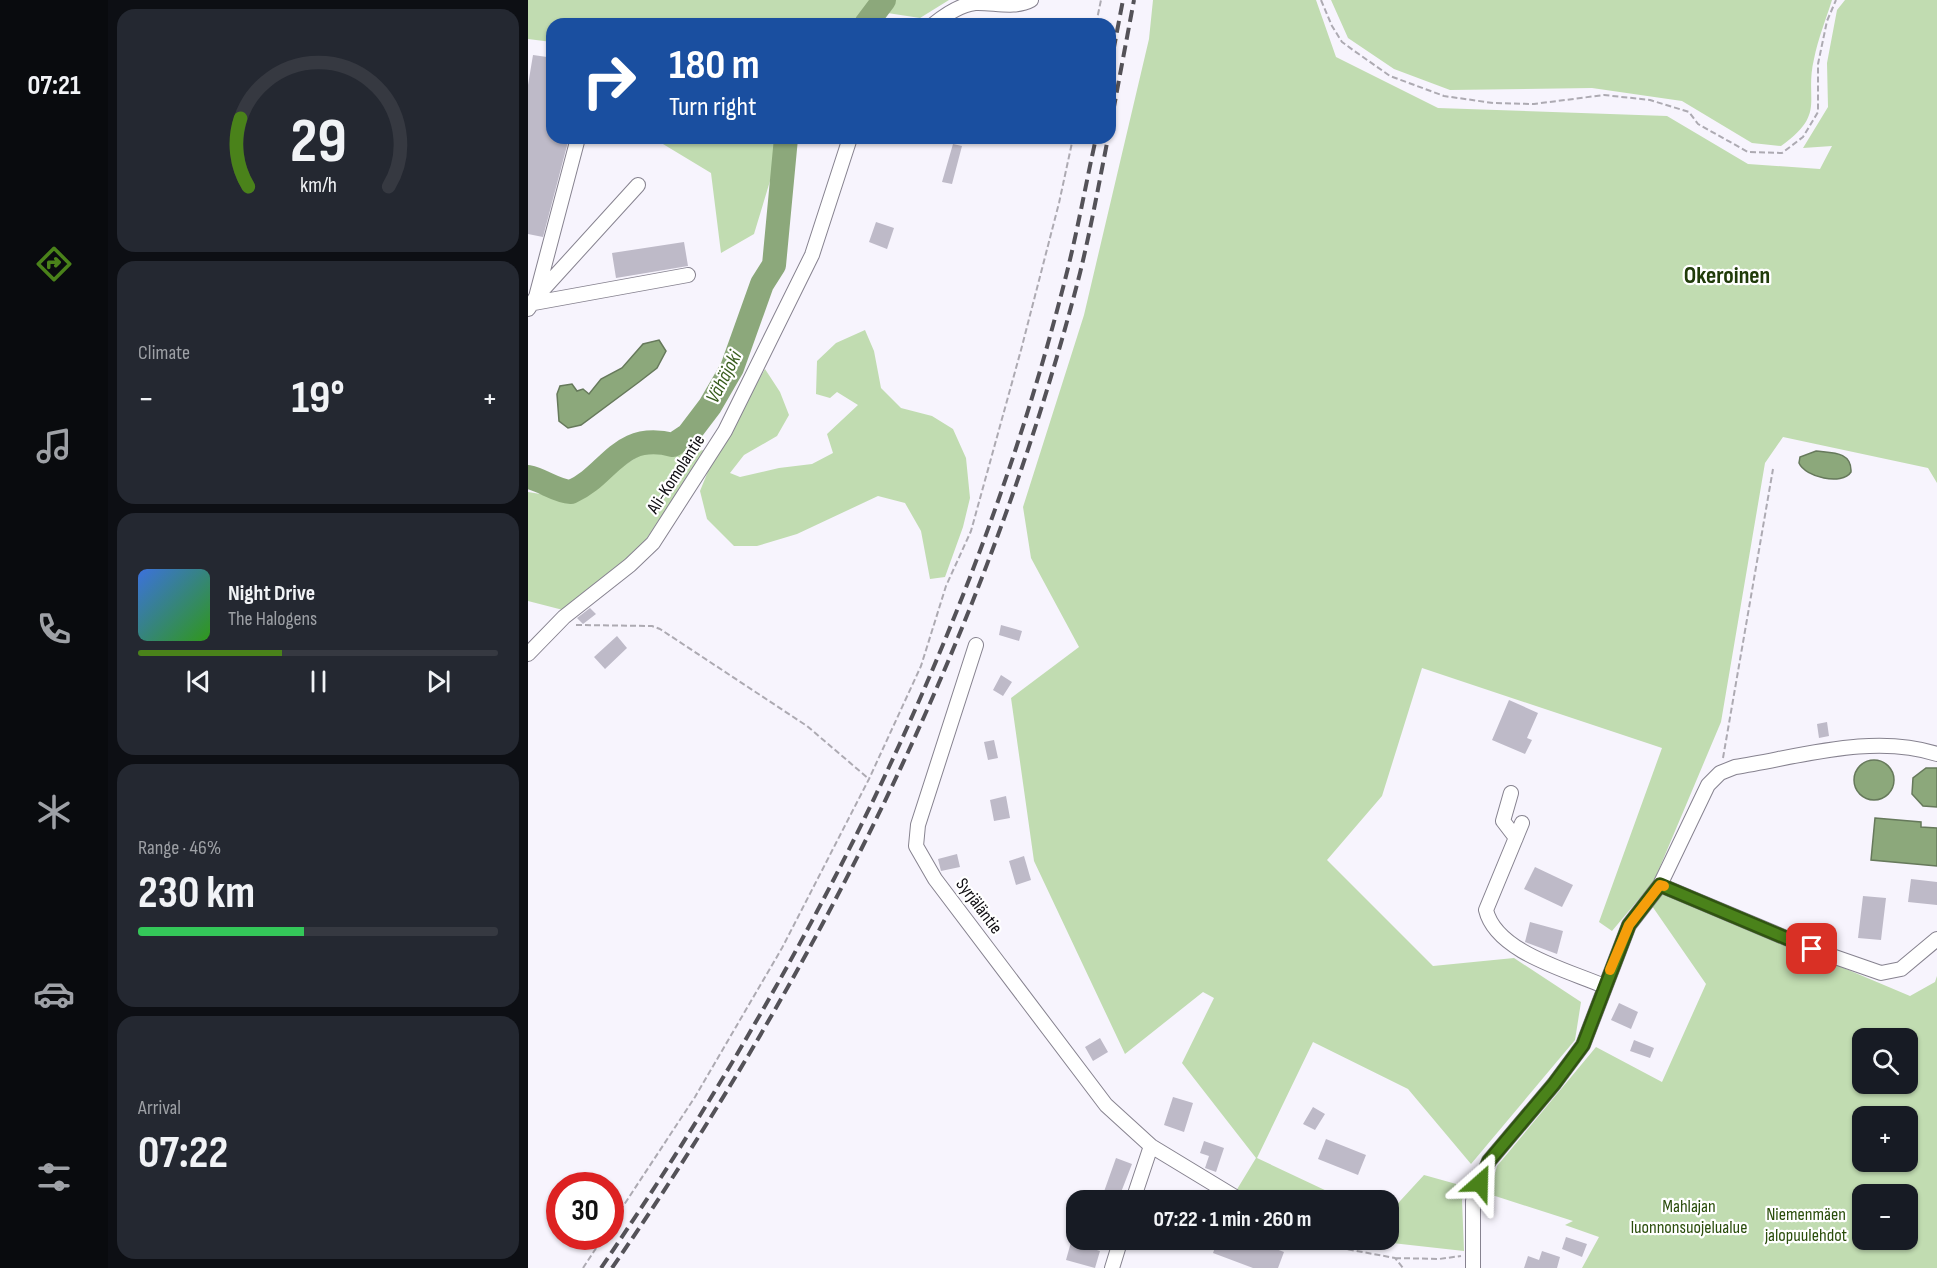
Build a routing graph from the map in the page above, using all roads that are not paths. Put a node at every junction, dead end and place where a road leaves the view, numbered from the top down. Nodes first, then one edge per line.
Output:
1 (1031, 0) edge
2 (942, 18) edge
3 (576, 144) edge
4 (848, 144) edge
5 (638, 185) dead end
6 (688, 275) dead end
7 (533, 303) edge
8 (976, 645) dead end
9 (528, 654) edge
10 (1937, 754) edge
11 (1511, 793) dead end
12 (1522, 823) dead end
13 (1516, 838) junction
14 (1660, 885) junction
15 (1937, 939) edge
16 (1604, 986) junction
17 (1151, 1146) junction
18 (1137, 1190) edge
19 (1224, 1190) edge
20 (1118, 1250) edge
21 (1473, 1261) edge
22 (1112, 1268) edge

1 - 2 street
3 - 7 street
4 - 9 street, Ali-Komolantie
5 - 7 street
6 - 7 street
8 - 17 street, Syrjäläntie
10 - 14 street
11 - 13 street
12 - 13 street
13 - 16 street
14 - 15 street
14 - 16 street
16 - 21 street
17 - 18 street
17 - 19 street, Syrjäläntie
20 - 22 street

